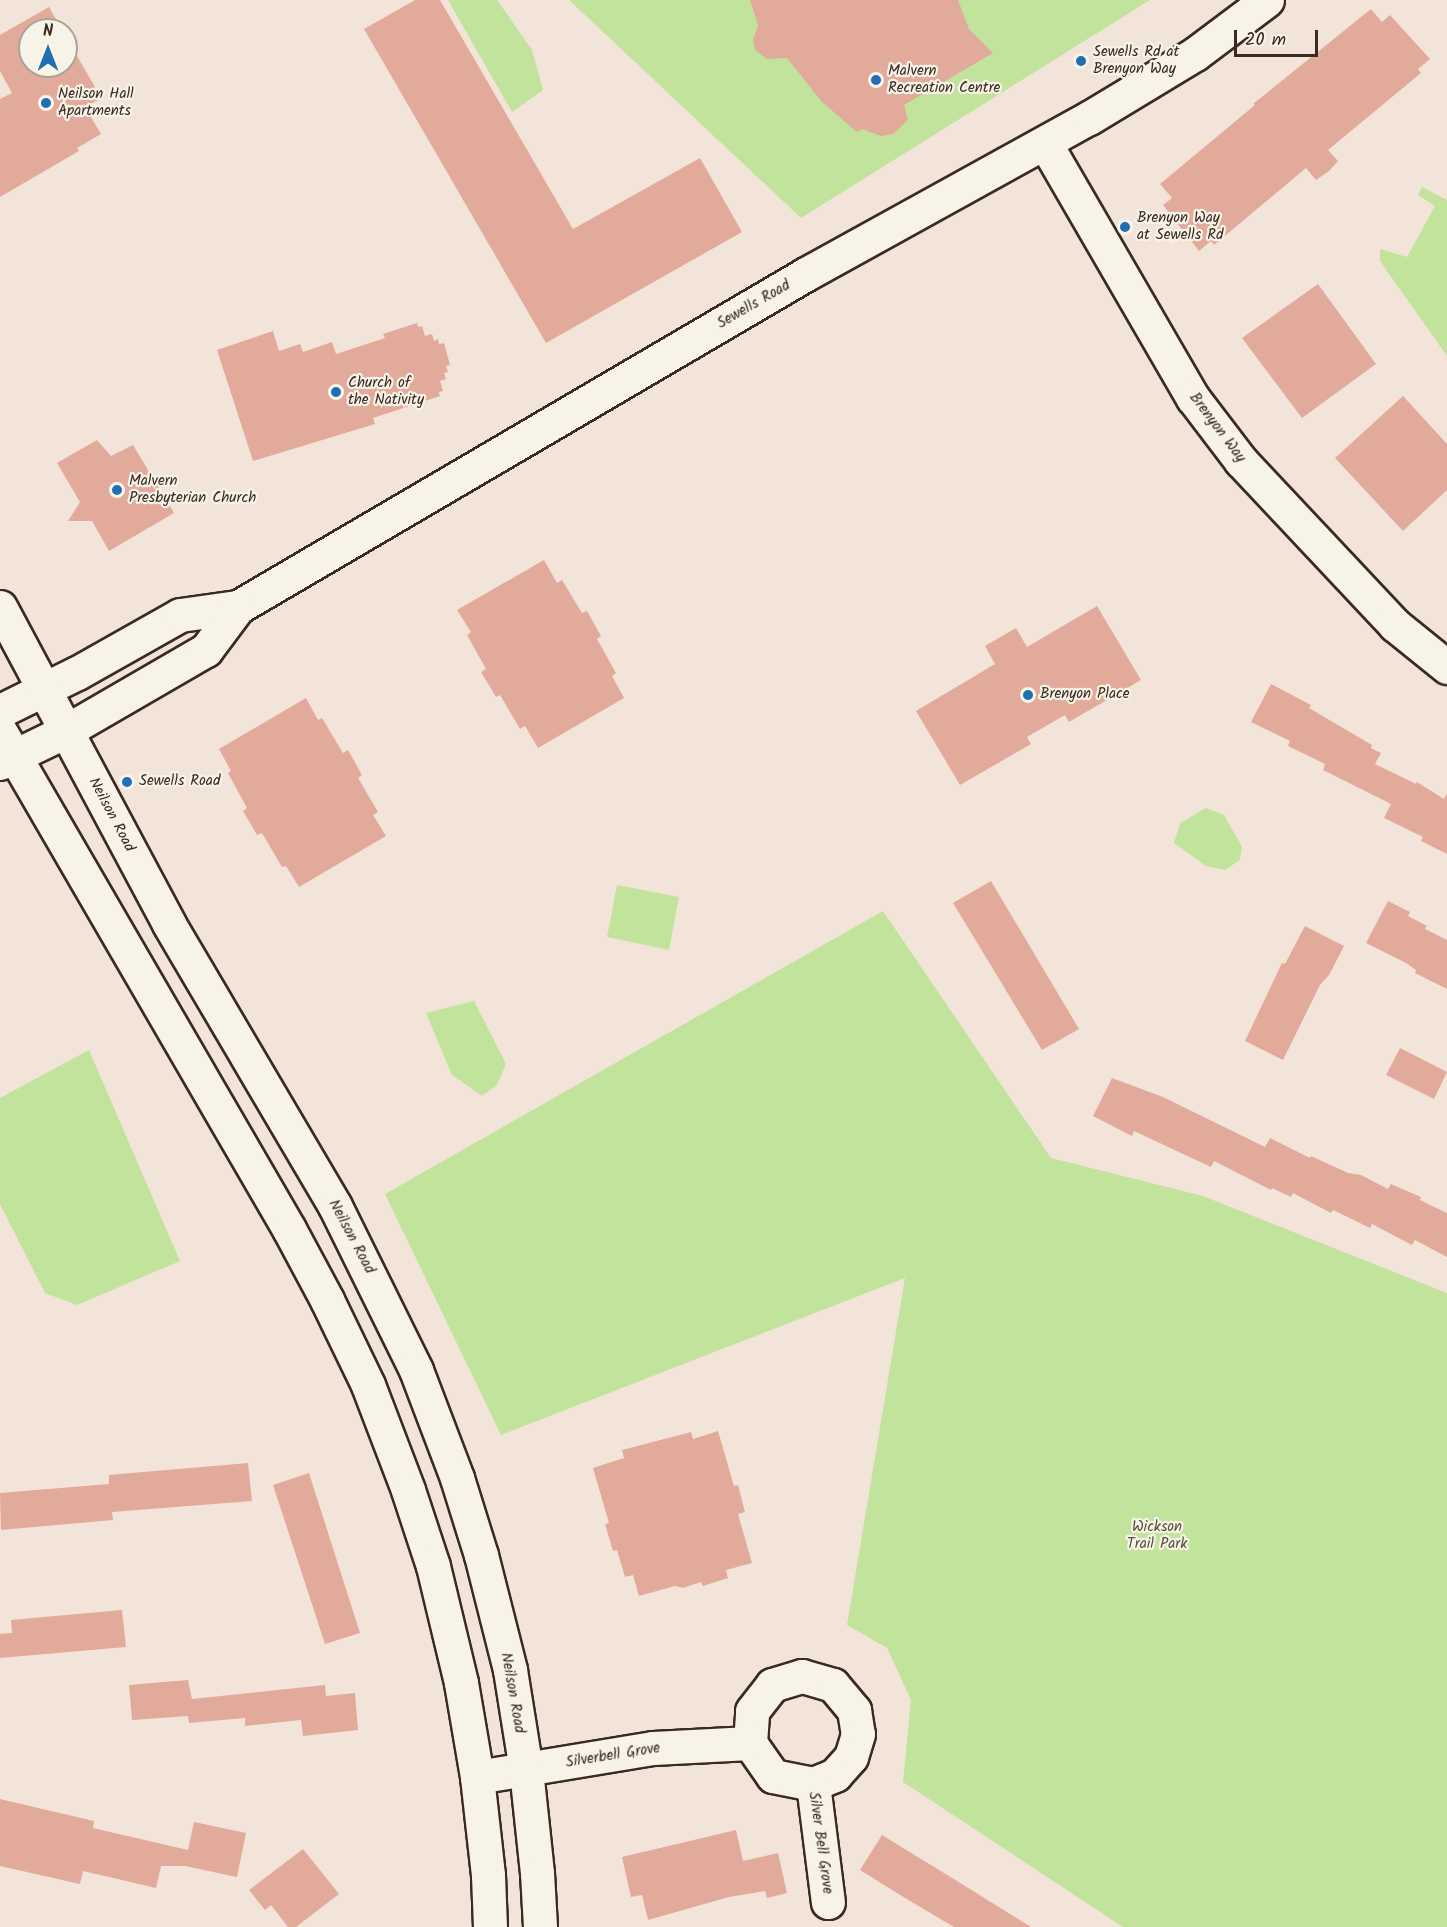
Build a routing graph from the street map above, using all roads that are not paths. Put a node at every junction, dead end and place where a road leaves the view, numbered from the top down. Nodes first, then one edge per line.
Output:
1 (1267, 0) edge
2 (1045, 143) junction
3 (0, 607) edge
4 (238, 607) junction
5 (1447, 667) edge
6 (45, 690) junction
7 (0, 711) edge
8 (66, 731) junction
9 (4, 750) edge
10 (169, 924) junction
11 (127, 947) junction
12 (750, 1743) junction
13 (526, 1770) junction
14 (477, 1777) junction
15 (813, 1784) junction
16 (828, 1902) dead end
17 (490, 1927) edge
18 (540, 1927) edge

1 - 2 street, Sewells Road
2 - 4 street, Sewells Road
2 - 5 street, Brenyon Way
3 - 6 street, Neilson Road
4 - 6 street, Sewells Road
4 - 8 street, Sewells Road
6 - 7 street, Sewells Road
6 - 8 street, Neilson Road
8 - 9 street, Sewells Road
8 - 10 street, Neilson Road
9 - 11 street
10 - 11 street
10 - 13 street, Neilson Road
11 - 14 street
12 - 13 street, Silverbell Grove
12 - 15 street, Silver Bell Grove
12 - 15 street, Silver Bell Grove
13 - 14 street, Silverbell Grove
13 - 18 street, Neilson Road
14 - 17 street
15 - 16 street, Silver Bell Grove

